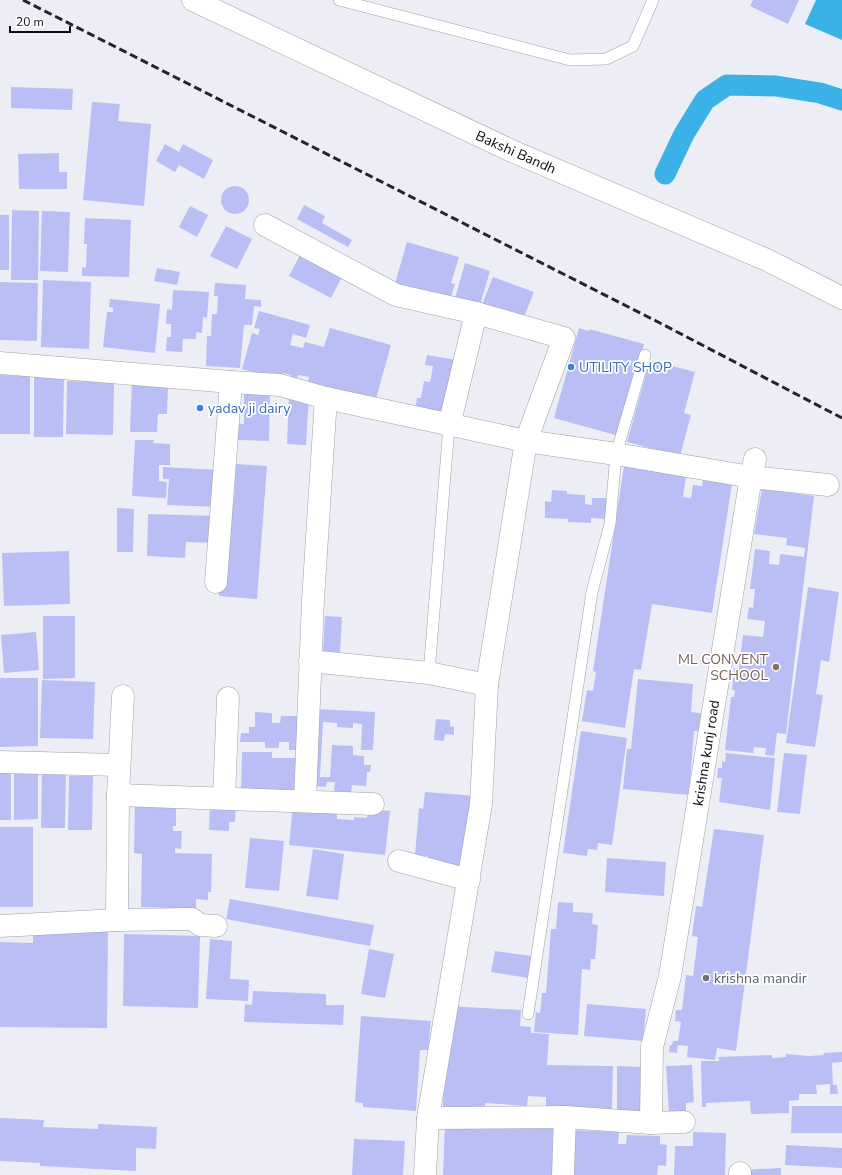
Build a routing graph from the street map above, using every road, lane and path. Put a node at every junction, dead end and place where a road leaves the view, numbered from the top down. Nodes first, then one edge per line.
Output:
1 (193, 0) edge
2 (339, 0) edge
3 (653, 0) edge
4 (265, 225) dead end
5 (842, 298) edge
6 (476, 313) junction
7 (645, 355) dead end
8 (0, 363) edge
9 (231, 382) junction
10 (326, 398) junction
11 (449, 426) junction
12 (526, 441) junction
13 (616, 454) junction
14 (753, 468) junction
15 (828, 485) dead end
16 (216, 582) dead end
17 (310, 661) junction
18 (429, 673) junction
19 (488, 685) junction
20 (123, 696) dead end
21 (228, 698) dead end
22 (0, 762) edge
23 (119, 765) junction
24 (118, 795) junction
25 (224, 798) junction
26 (305, 801) junction
27 (373, 804) dead end
28 (399, 861) dead end
29 (469, 880) junction
30 (116, 920) junction
31 (0, 926) edge
32 (216, 926) dead end
33 (528, 1014) dead end
34 (565, 1117) junction
35 (428, 1118) junction
36 (684, 1122) dead end
37 (651, 1123) junction
38 (425, 1175) edge
39 (563, 1175) edge

1 - 5 street, Bakshi Bandh
2 - 3 lane
4 - 6 street
6 - 11 street
6 - 12 street
7 - 13 lane
8 - 9 street
9 - 10 street
9 - 16 street
10 - 11 street
10 - 17 street
11 - 12 street
11 - 18 lane
12 - 13 street
12 - 19 street
13 - 14 street
13 - 33 lane
14 - 15 street
14 - 37 street, krishna kunj road
17 - 18 street
17 - 26 street
18 - 19 street
19 - 29 street
20 - 23 street
21 - 25 street
22 - 23 street
23 - 24 street
24 - 25 street
24 - 30 street
25 - 26 street
26 - 27 street
28 - 29 street
29 - 35 street
30 - 31 street
30 - 32 street
34 - 35 street
34 - 37 street
34 - 39 street
35 - 38 street
36 - 37 street

